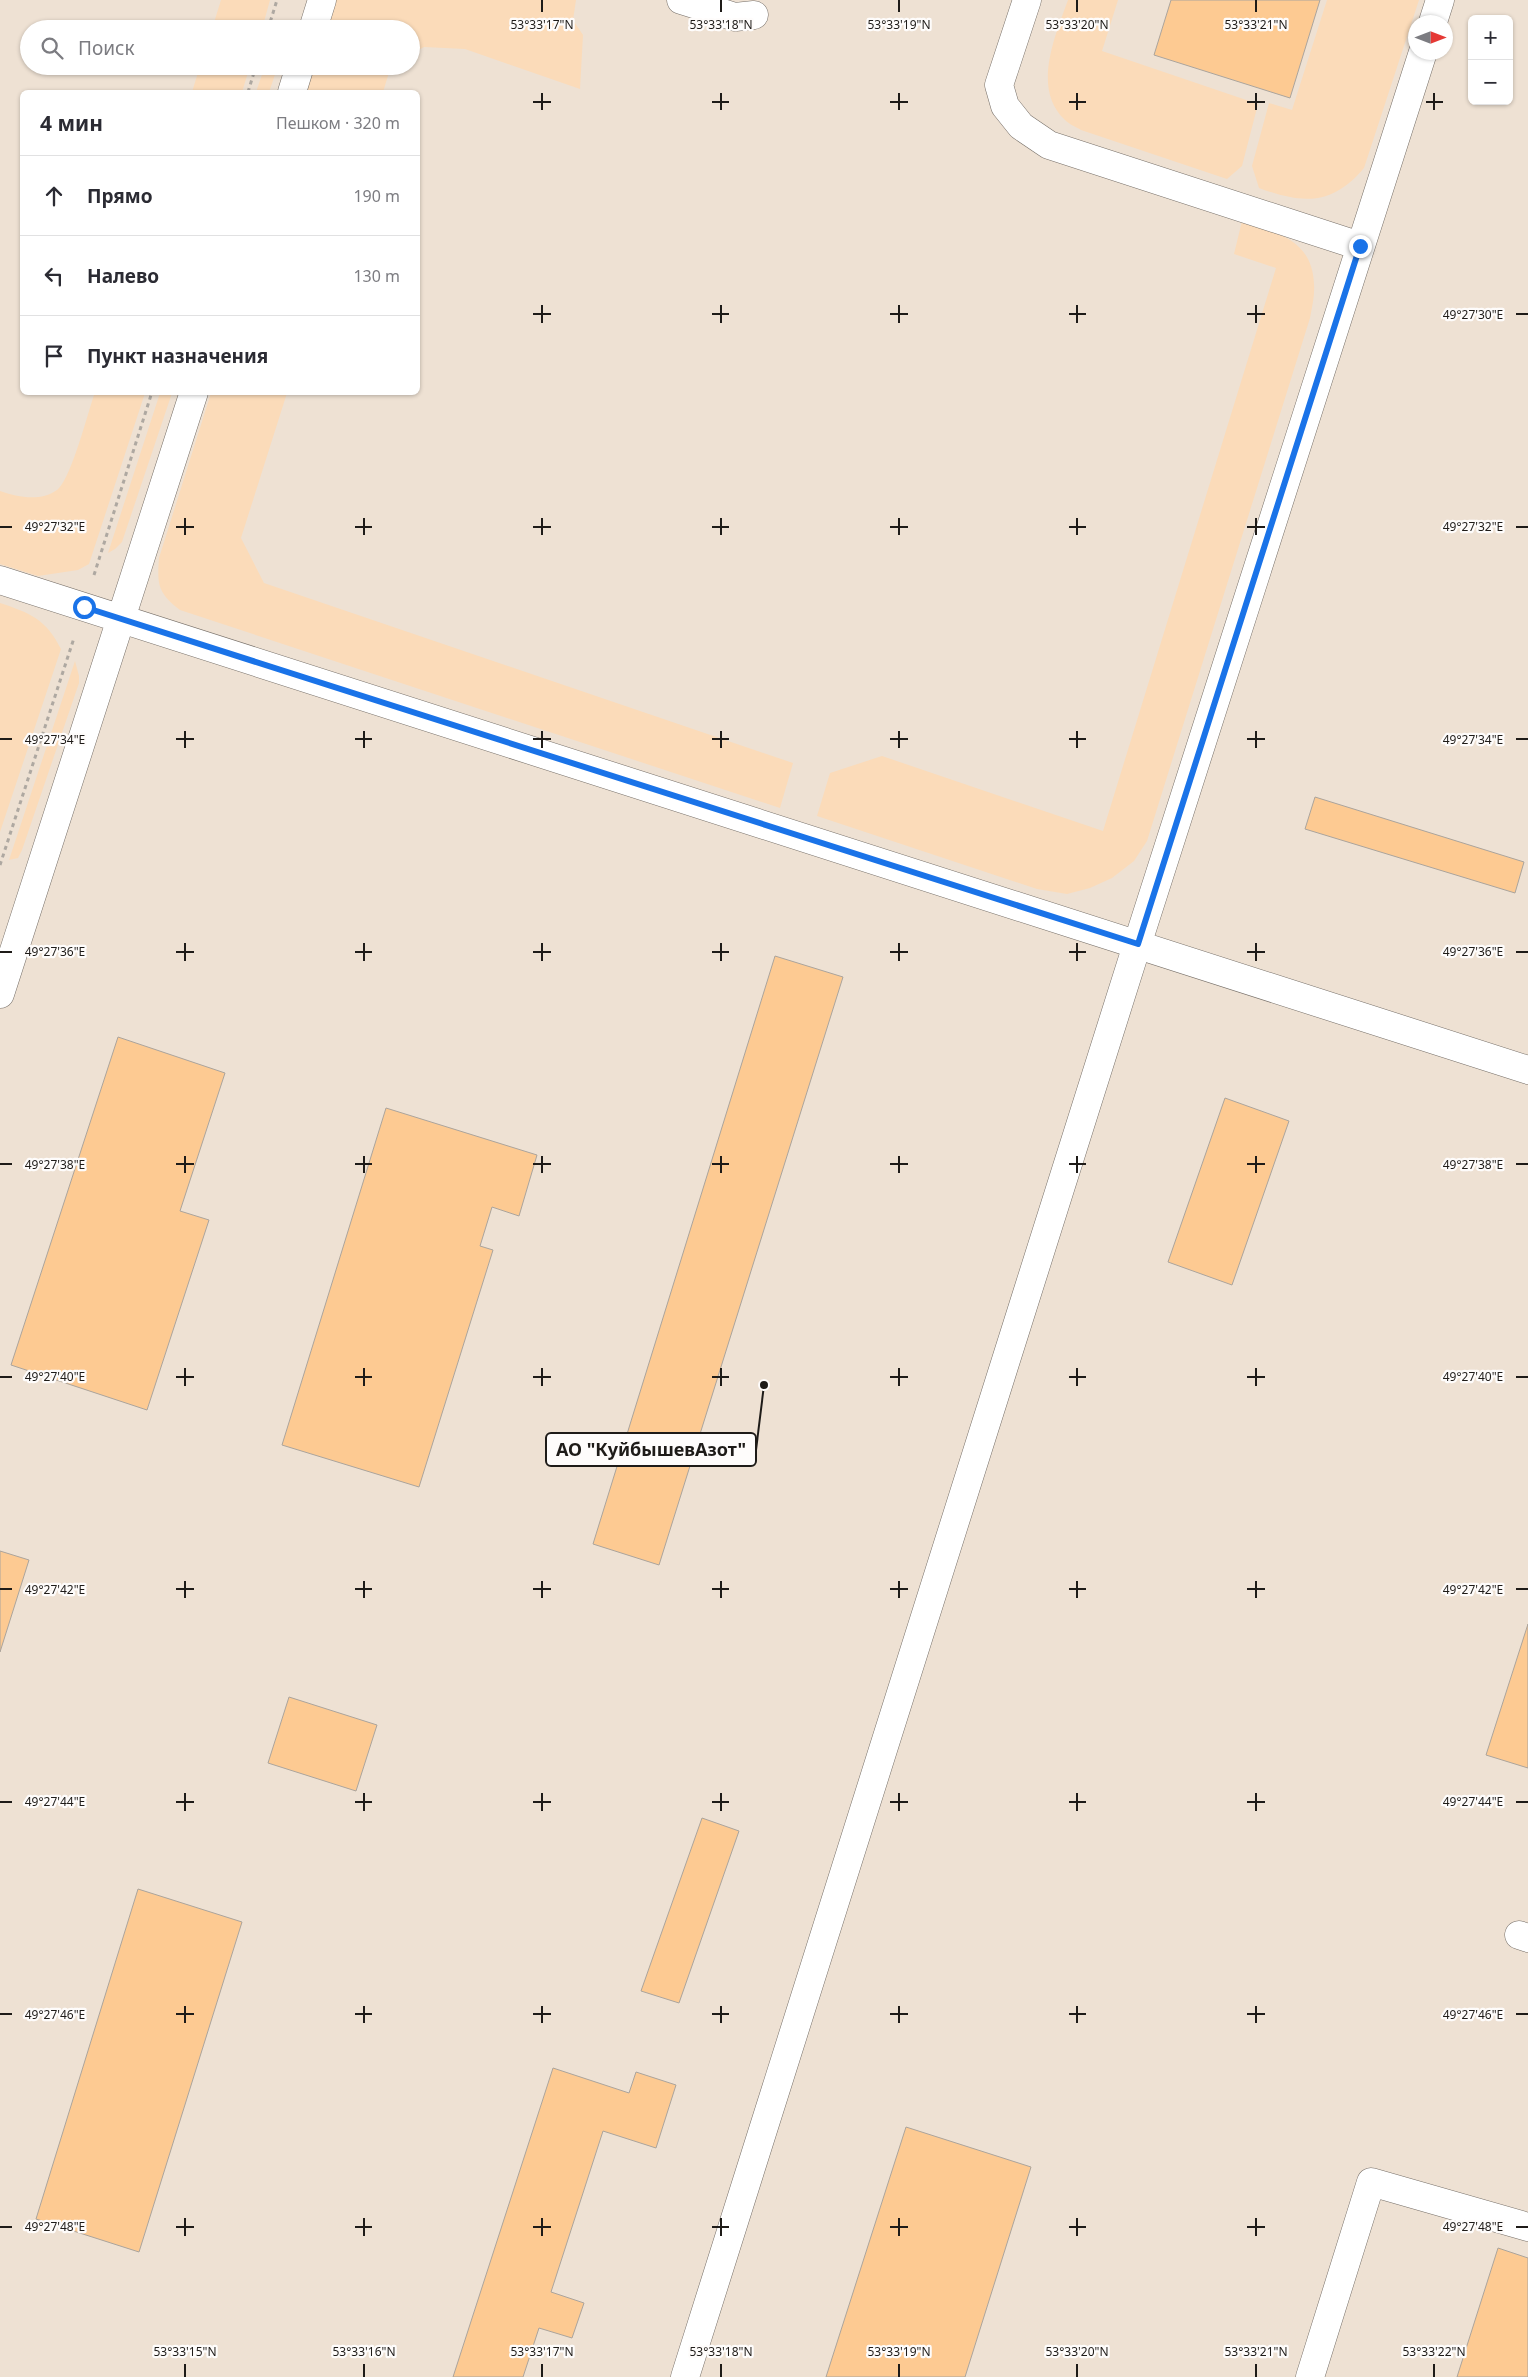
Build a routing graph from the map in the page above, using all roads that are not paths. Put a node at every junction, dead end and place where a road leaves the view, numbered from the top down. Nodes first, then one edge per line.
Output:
1 (322, 0) edge
2 (681, 0) edge
3 (1027, 0) edge
4 (1440, 0) edge
5 (754, 15) dead end
6 (1435, 15) edge
7 (315, 20) edge
8 (1420, 60) edge
9 (297, 75) edge
10 (293, 90) edge
11 (1360, 246) junction
12 (193, 395) edge
13 (0, 580) edge
14 (120, 619) junction
15 (1138, 944) junction
16 (0, 994) edge
17 (1528, 1070) edge
18 (1528, 2227) edge
19 (685, 2377) edge
20 (1310, 2377) edge

1 - 7 lane
2 - 5 lane
3 - 11 lane
4 - 6 lane
8 - 11 lane
9 - 10 lane
11 - 15 lane
12 - 14 lane
13 - 14 lane
14 - 15 lane
14 - 16 lane
15 - 17 lane
15 - 19 lane
18 - 20 lane

